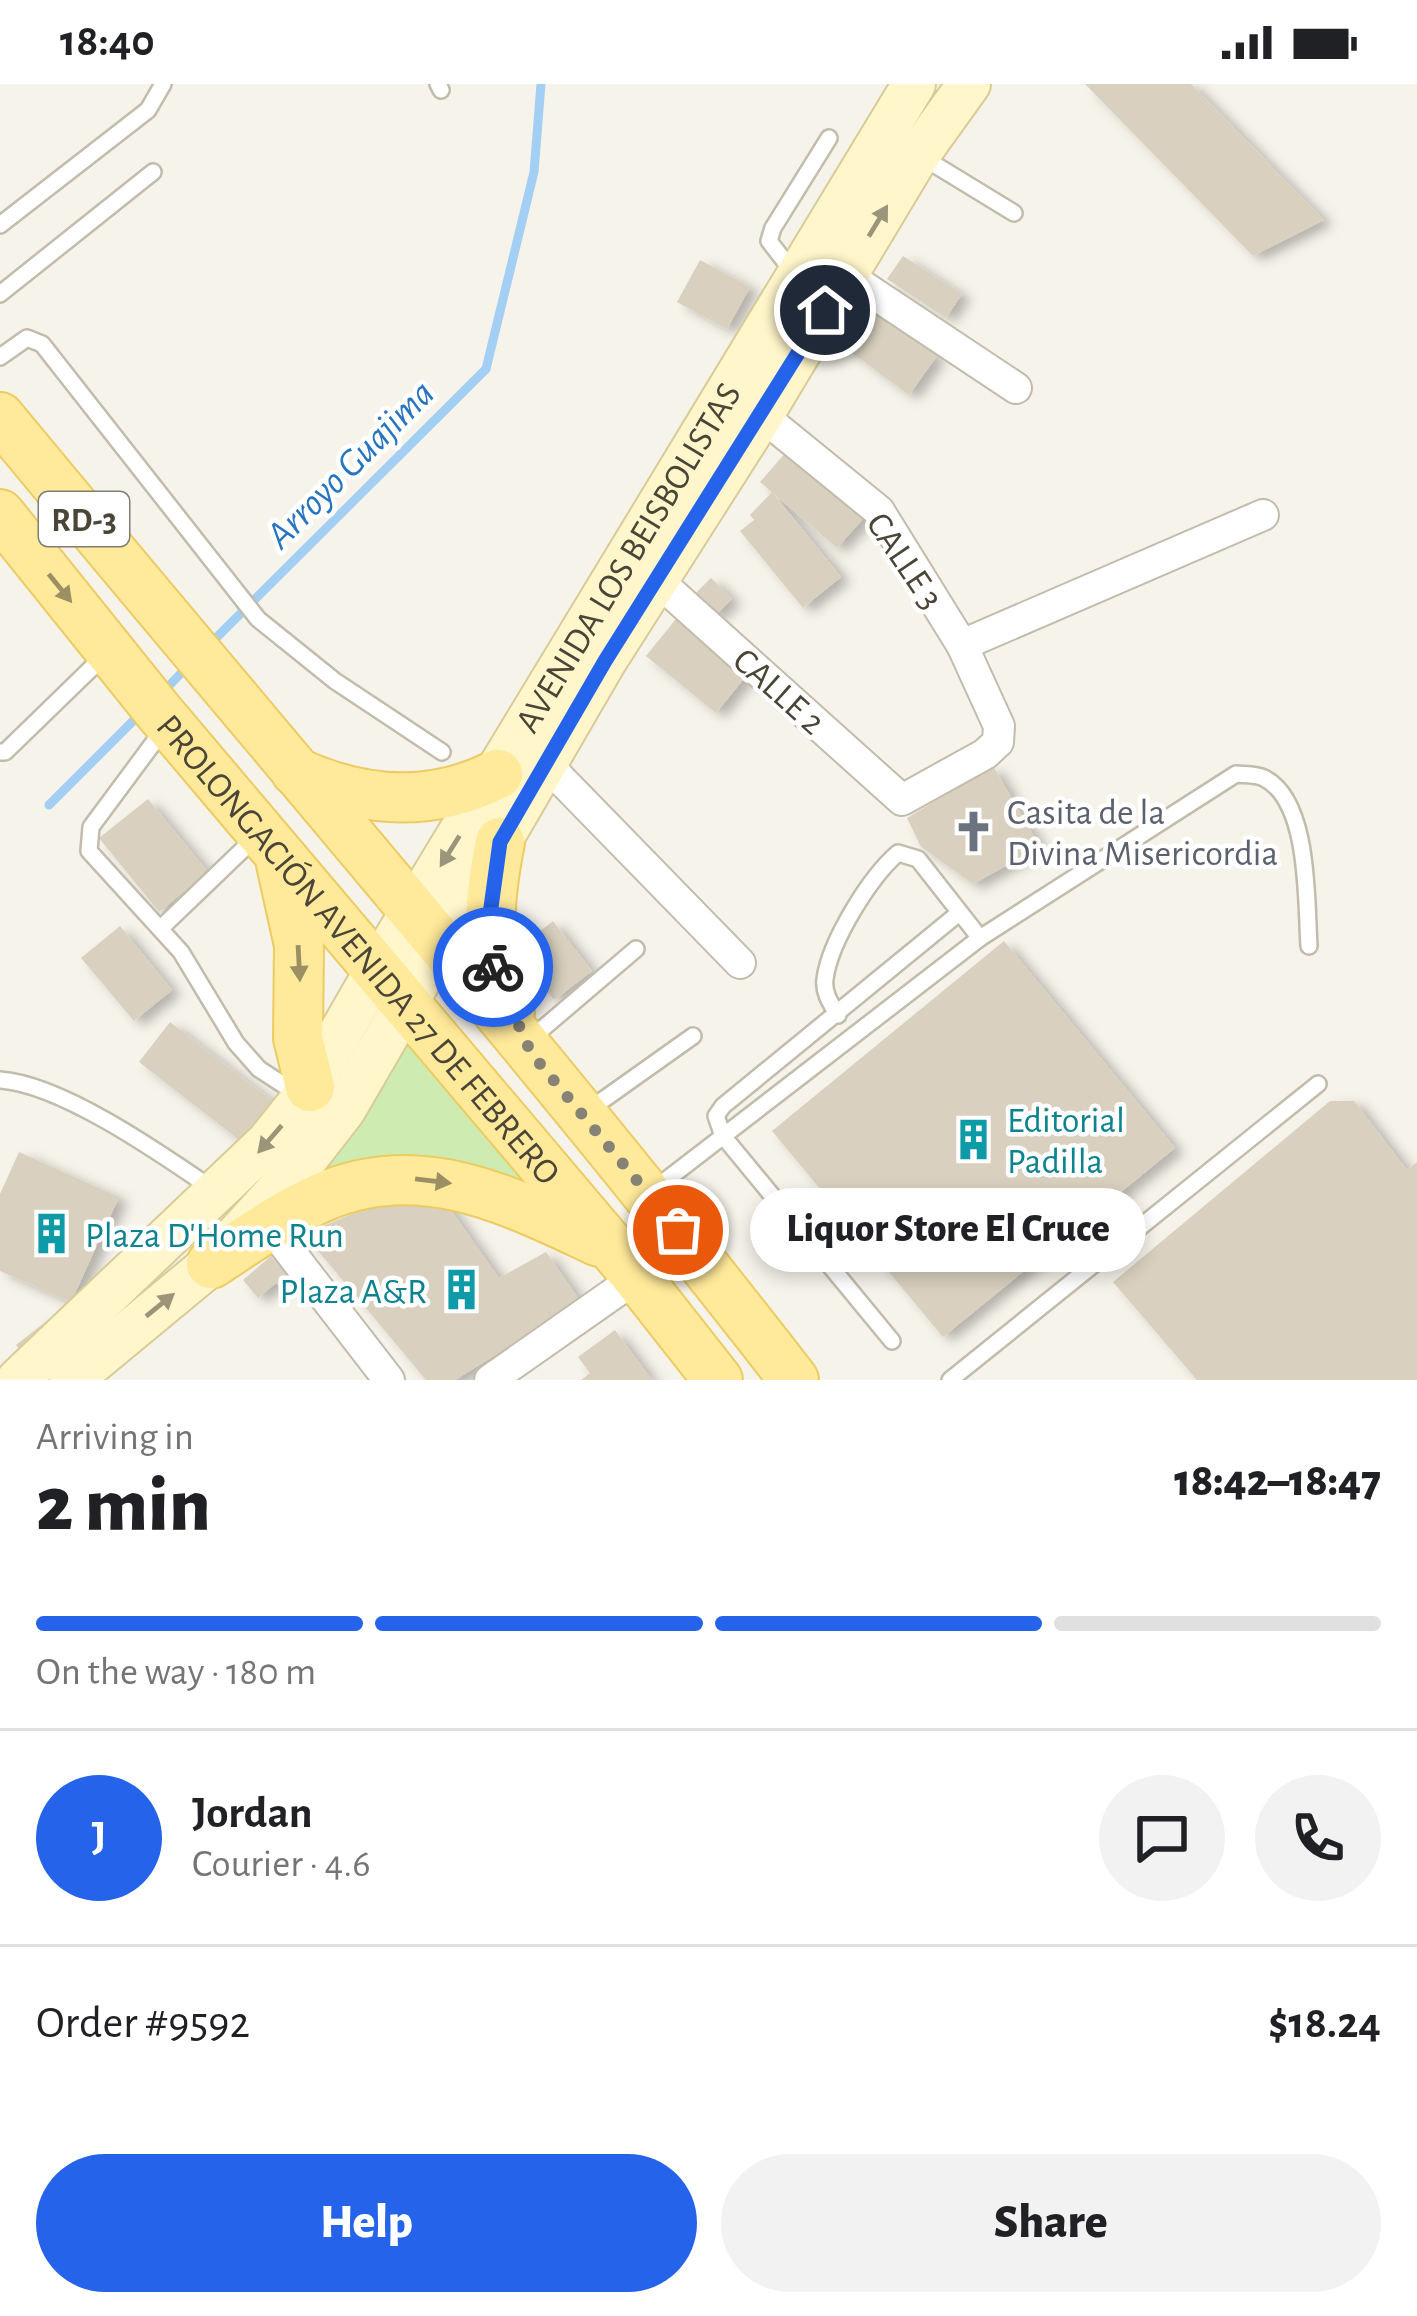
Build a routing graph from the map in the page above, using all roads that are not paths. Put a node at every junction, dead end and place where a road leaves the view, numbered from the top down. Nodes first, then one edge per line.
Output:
1 (164, 84) edge
2 (914, 84) edge
3 (969, 84) edge
4 (830, 138) dead end
5 (918, 154) junction
6 (152, 172) dead end
7 (1014, 213) dead end
8 (0, 225) edge
9 (845, 275) junction
10 (797, 277) junction
11 (0, 294) edge
12 (0, 356) edge
13 (1016, 388) dead end
14 (746, 403) junction
15 (0, 417) edge
16 (0, 514) edge
17 (1263, 515) dead end
18 (657, 580) junction
19 (962, 645) junction
20 (115, 656) junction
21 (164, 717) junction
22 (998, 742) joint
23 (0, 752) edge
24 (442, 752) dead end
25 (544, 762) junction
26 (292, 770) junction
27 (498, 774) junction
28 (268, 840) junction
29 (500, 842) junction
30 (959, 914) junction
31 (161, 928) junction
32 (428, 928) junction
33 (980, 938) junction
34 (1310, 946) dead end
35 (636, 950) dead end
36 (740, 963) dead end
37 (392, 987) junction
38 (838, 1015) junction
39 (693, 1036) dead end
40 (529, 1048) junction
41 (0, 1080) edge
42 (1318, 1084) dead end
43 (306, 1092) junction
44 (584, 1113) junction
45 (723, 1136) junction
46 (218, 1193) junction
47 (649, 1193) junction
48 (270, 1226) junction
49 (626, 1263) junction
50 (211, 1264) junction
51 (892, 1340) dead end
52 (18, 1380) edge
53 (71, 1380) edge
54 (389, 1380) edge
55 (490, 1380) edge
56 (718, 1380) edge
57 (794, 1380) edge
58 (950, 1380) edge

1 - 8 lane
2 - 10 main road, AVENIDA LOS BEISBOLISTAS
3 - 5 main road, AVENIDA LOS BEISBOLISTAS
4 - 10 lane
5 - 7 lane
9 -> 5 main road, AVENIDA LOS BEISBOLISTAS
6 - 11 lane
9 - 13 street
9 - 14 main road, AVENIDA LOS BEISBOLISTAS
10 - 14 main road, AVENIDA LOS BEISBOLISTAS
12 - 24 lane
14 - 18 main road, AVENIDA LOS BEISBOLISTAS
14 - 19 street, CALLE 3
14 - 27 main road, AVENIDA LOS BEISBOLISTAS
15 - 26 main road, PROLONGACIÓN AVENIDA 27 DE FEBRERO / RD-3
16 -> 20 main road, PROLONGACIÓN AVENIDA 27 DE FEBRERO / RD-3
17 - 19 street
18 - 22 street, CALLE 2
18 - 25 main road, AVENIDA LOS BEISBOLISTAS
19 - 22 street, CALLE 3
20 - 21 main road, PROLONGACIÓN AVENIDA 27 DE FEBRERO / RD-3
20 - 23 lane
21 - 28 main road, PROLONGACIÓN AVENIDA 27 DE FEBRERO / RD-3
21 - 31 lane
25 - 29 main road, AVENIDA LOS BEISBOLISTAS
25 - 36 street
26 - 27 main road
26 - 32 main road, PROLONGACIÓN AVENIDA 27 DE FEBRERO / RD-3
27 -> 32 main road, AVENIDA LOS BEISBOLISTAS
28 - 31 lane
28 - 37 main road, PROLONGACIÓN AVENIDA 27 DE FEBRERO / RD-3
28 -> 43 main road
29 - 32 main road, AVENIDA LOS BEISBOLISTAS
29 - 40 main road
30 - 33 lane
30 - 38 lane
30 - 38 lane
31 - 43 lane
32 - 37 main road, AVENIDA LOS BEISBOLISTAS
32 - 40 main road, PROLONGACIÓN AVENIDA 27 DE FEBRERO / RD-3
33 - 34 lane
33 - 45 lane
35 - 40 lane
37 - 43 main road
37 - 49 main road, PROLONGACIÓN AVENIDA 27 DE FEBRERO / RD-3
37 - 50 main road
38 - 45 lane
39 - 44 lane
40 - 44 main road, PROLONGACIÓN AVENIDA 27 DE FEBRERO / RD-3
41 - 46 lane
42 - 58 lane
43 -> 46 main road
44 - 47 main road, PROLONGACIÓN AVENIDA 27 DE FEBRERO / RD-3
45 - 47 lane
45 - 51 lane
46 - 52 main road
47 - 57 main road, PROLONGACIÓN AVENIDA 27 DE FEBRERO / RD-3
48 -> 49 main road
48 - 50 main road
48 - 54 street
49 - 55 street
49 - 56 main road, PROLONGACIÓN AVENIDA 27 DE FEBRERO / RD-3
53 -> 50 main road

